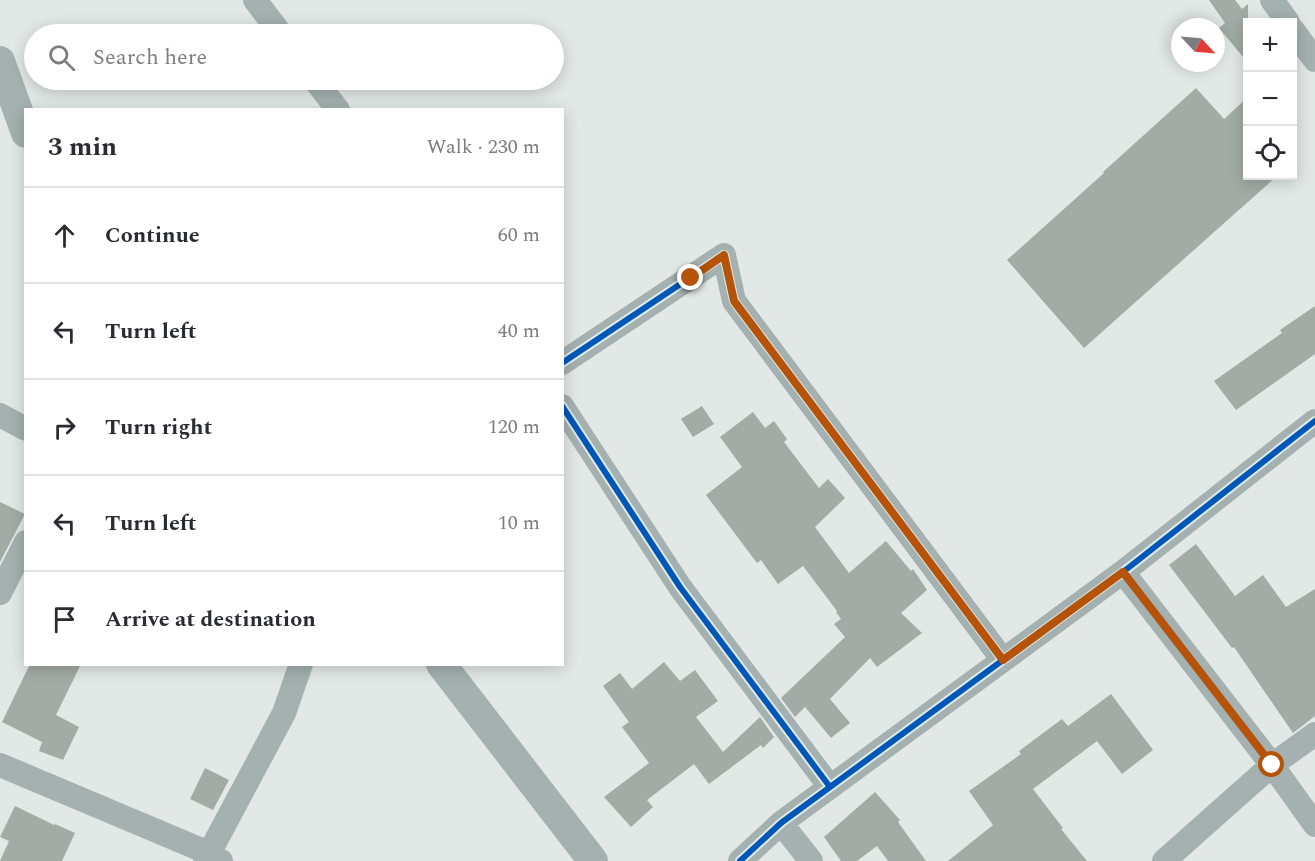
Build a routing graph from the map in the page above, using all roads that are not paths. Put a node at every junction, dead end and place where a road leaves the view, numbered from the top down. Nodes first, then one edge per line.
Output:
1 (255, 0) edge
2 (1272, 0) edge
3 (1285, 18) edge
4 (273, 24) edge
5 (1297, 35) edge
6 (1315, 60) edge
7 (0, 61) edge
8 (323, 90) edge
9 (336, 108) edge
10 (24, 127) edge
11 (564, 362) edge
12 (564, 409) edge
13 (0, 415) edge
14 (1315, 421) edge
15 (24, 428) edge
16 (24, 546) edge
17 (1123, 572) junction
18 (0, 592) edge
19 (1003, 660) junction
20 (300, 666) edge
21 (443, 666) edge
22 (1315, 734) edge
23 (0, 765) edge
24 (1272, 765) junction
25 (830, 787) junction
26 (781, 823) junction
27 (1315, 825) edge
28 (212, 858) edge
29 (593, 861) edge
30 (740, 861) edge
31 (811, 861) edge
32 (1164, 861) edge

1 - 4 street
2 - 3 street
5 - 6 street
7 - 10 street
8 - 9 street
11 - 19 street
12 - 25 street
13 - 15 street
14 - 17 street
16 - 18 street
17 - 19 street
17 - 24 street
19 - 25 street
20 - 28 street
21 - 29 street
22 - 24 street
23 - 28 street
24 - 27 street
24 - 32 street
25 - 26 street
26 - 30 street
26 - 31 street

